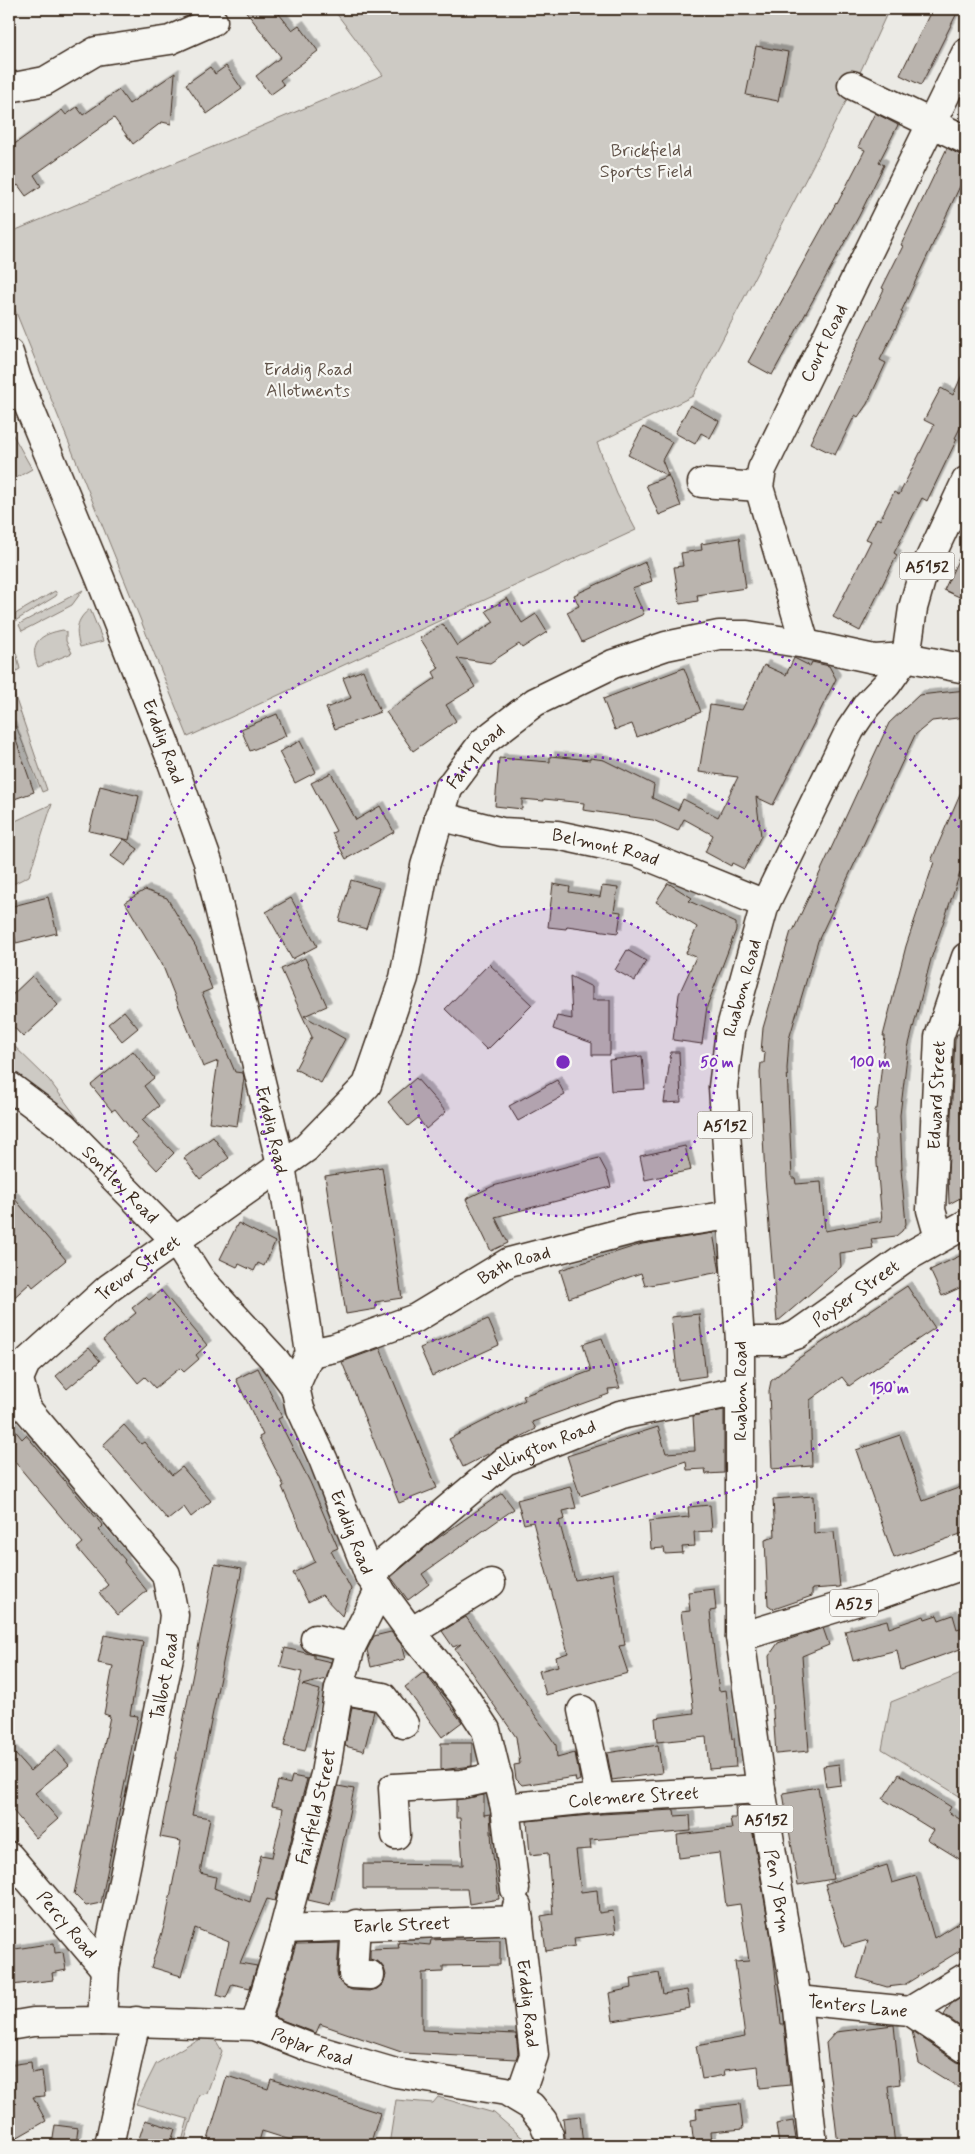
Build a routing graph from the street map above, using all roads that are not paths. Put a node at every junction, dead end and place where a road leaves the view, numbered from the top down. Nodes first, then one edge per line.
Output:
1 (215, 22) edge
2 (966, 53) edge
3 (852, 86) dead end
4 (9, 88) edge
5 (933, 123) junction
6 (966, 140) edge
7 (9, 353) edge
8 (966, 481) edge
9 (702, 483) dead end
10 (759, 486) junction
11 (805, 644) junction
12 (906, 657) junction
13 (966, 669) edge
14 (439, 816) junction
15 (765, 904) junction
16 (966, 957) edge
17 (11, 1091) edge
18 (281, 1165) junction
19 (731, 1215) junction
20 (966, 1224) edge
21 (939, 1238) junction
22 (176, 1241) junction
23 (740, 1341) junction
24 (310, 1353) junction
25 (14, 1382) edge
26 (295, 1387) junction
27 (740, 1391) junction
28 (966, 1564) edge
29 (375, 1582) junction
30 (491, 1583) dead end
31 (411, 1632) junction
32 (740, 1637) junction
33 (315, 1639) dead end
34 (351, 1647) junction
35 (339, 1689) junction
36 (582, 1710) dead end
37 (404, 1724) dead end
38 (498, 1776) junction
39 (761, 1789) junction
40 (600, 1798) junction
41 (505, 1808) junction
42 (396, 1835) dead end
43 (9, 1856) edge
44 (517, 1905) junction
45 (356, 1924) junction
46 (284, 1929) junction
47 (105, 1969) junction
48 (370, 1975) dead end
49 (966, 1977) edge
50 (797, 2000) junction
51 (910, 2011) junction
52 (102, 2021) junction
53 (136, 2021) junction
54 (9, 2026) edge
55 (255, 2026) junction
56 (966, 2049) edge
57 (519, 2098) junction
58 (109, 2145) edge
59 (550, 2145) edge
60 (813, 2145) edge

1 - 4 street
2 - 5 street, Court Road
3 - 5 street
5 - 6 street
5 - 10 street, Court Road
7 - 18 street, Erddig Road
8 - 12 street, Ruabon Road / A5152
9 - 10 street
10 - 11 street
11 - 12 street, Fairy Road
11 - 14 street, Fairy Road
12 - 13 street, Fairy Road
12 - 15 street, Ruabon Road / A5152
14 - 15 street, Belmont Road
14 - 18 street, Fairy Road
15 - 19 street, Ruabon Road / A5152
16 - 21 street, Edward Street
17 - 22 street, Sontley Road
18 - 22 street, Trevor Street
18 - 24 street, Erddig Road
19 - 23 street, Ruabon Road / A5152
19 - 24 street, Bath Road
20 - 21 street, Poyser Street
21 - 23 street, Poyser Street
22 - 25 street, Trevor Street
22 - 26 street, Sontley Road
23 - 27 street, Ruabon Road / A5152
24 - 26 street
25 - 47 street, Talbot Road
26 - 29 street, Erddig Road
27 - 29 street, Wellington Road
27 - 32 street, Ruabon Road / A5152
28 - 32 street, A525
29 - 31 street, Erddig Road
29 - 34 street, Fairfield Street
30 - 31 street
31 - 38 street, Erddig Road
32 - 39 street, Pen Y Bryn / A5152
33 - 34 street
34 - 35 street, Fairfield Street
35 - 37 street
35 - 46 street, Fairfield Street
36 - 40 street
38 - 41 street, Erddig Road
38 - 42 street
39 - 40 street, Colemere Street
39 - 50 street, Pen Y Bryn / A5152
40 - 41 street, Colemere Street
41 - 44 street, Erddig Road
43 - 47 street, Percy Road
44 - 45 street, Earle Street
44 - 57 street, Erddig Road
45 - 46 street, Earle Street
45 - 48 street
46 - 55 street, Fairfield Street
47 - 52 street, Talbot Road
49 - 51 street
50 - 51 street, Tenters Lane
50 - 60 street, Pen Y Bryn / A5152
51 - 56 street, Tenters Lane
52 - 53 street, Poplar Road
52 - 54 street, Poplar Road
53 - 55 street, Poplar Road
53 - 58 street
55 - 57 street, Poplar Road
57 - 59 street, Poplar Road

